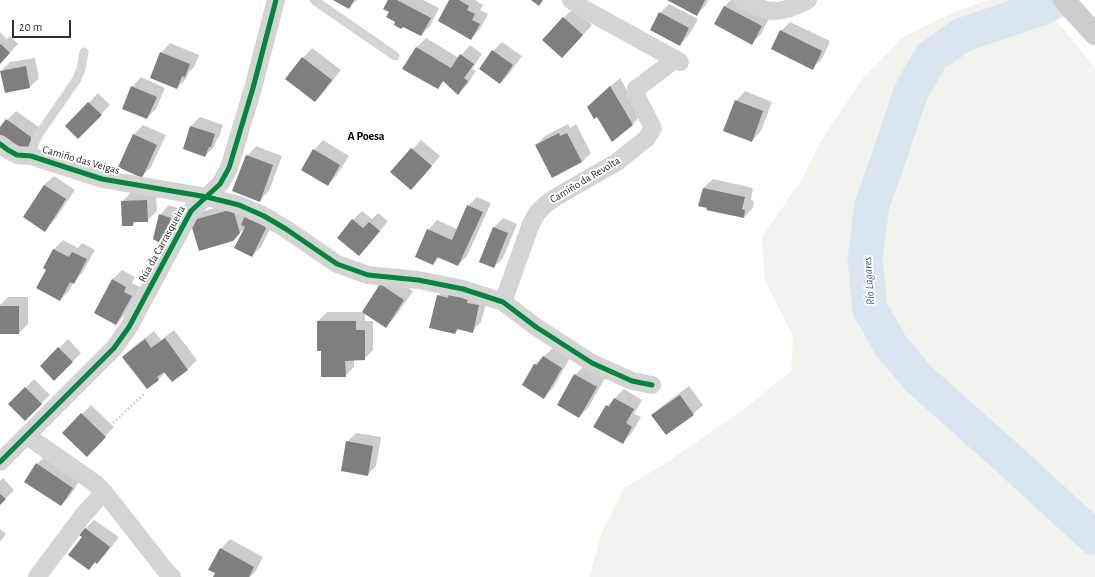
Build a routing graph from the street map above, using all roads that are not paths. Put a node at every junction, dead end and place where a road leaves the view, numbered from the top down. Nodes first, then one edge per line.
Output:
1 (276, 0) edge
2 (314, 0) edge
3 (571, 0) edge
4 (743, 0) edge
5 (808, 0) edge
6 (1064, 0) edge
7 (1095, 34) edge
8 (84, 52) dead end
9 (395, 56) dead end
10 (0, 144) edge
11 (31, 156) junction
12 (207, 197) junction
13 (503, 302) junction
14 (652, 385) dead end
15 (27, 435) junction
16 (0, 462) edge
17 (104, 492) junction
18 (37, 577) edge
19 (172, 577) edge

1 - 12 street, Rúa da Carrasqueira
2 - 9 lane
3 - 13 street, Camiño da Revolta
4 - 5 street
6 - 7 main road
8 - 11 lane
10 - 11 street, Camiño das Veigas
11 - 12 street, Camiño das Veigas
12 - 13 street, Camiño das Veigas
12 - 15 street, Rúa da Carrasqueira
13 - 14 street, Camiño das Veigas
15 - 16 street, Rúa da Carrasqueira
15 - 17 street
17 - 18 street
17 - 19 street

